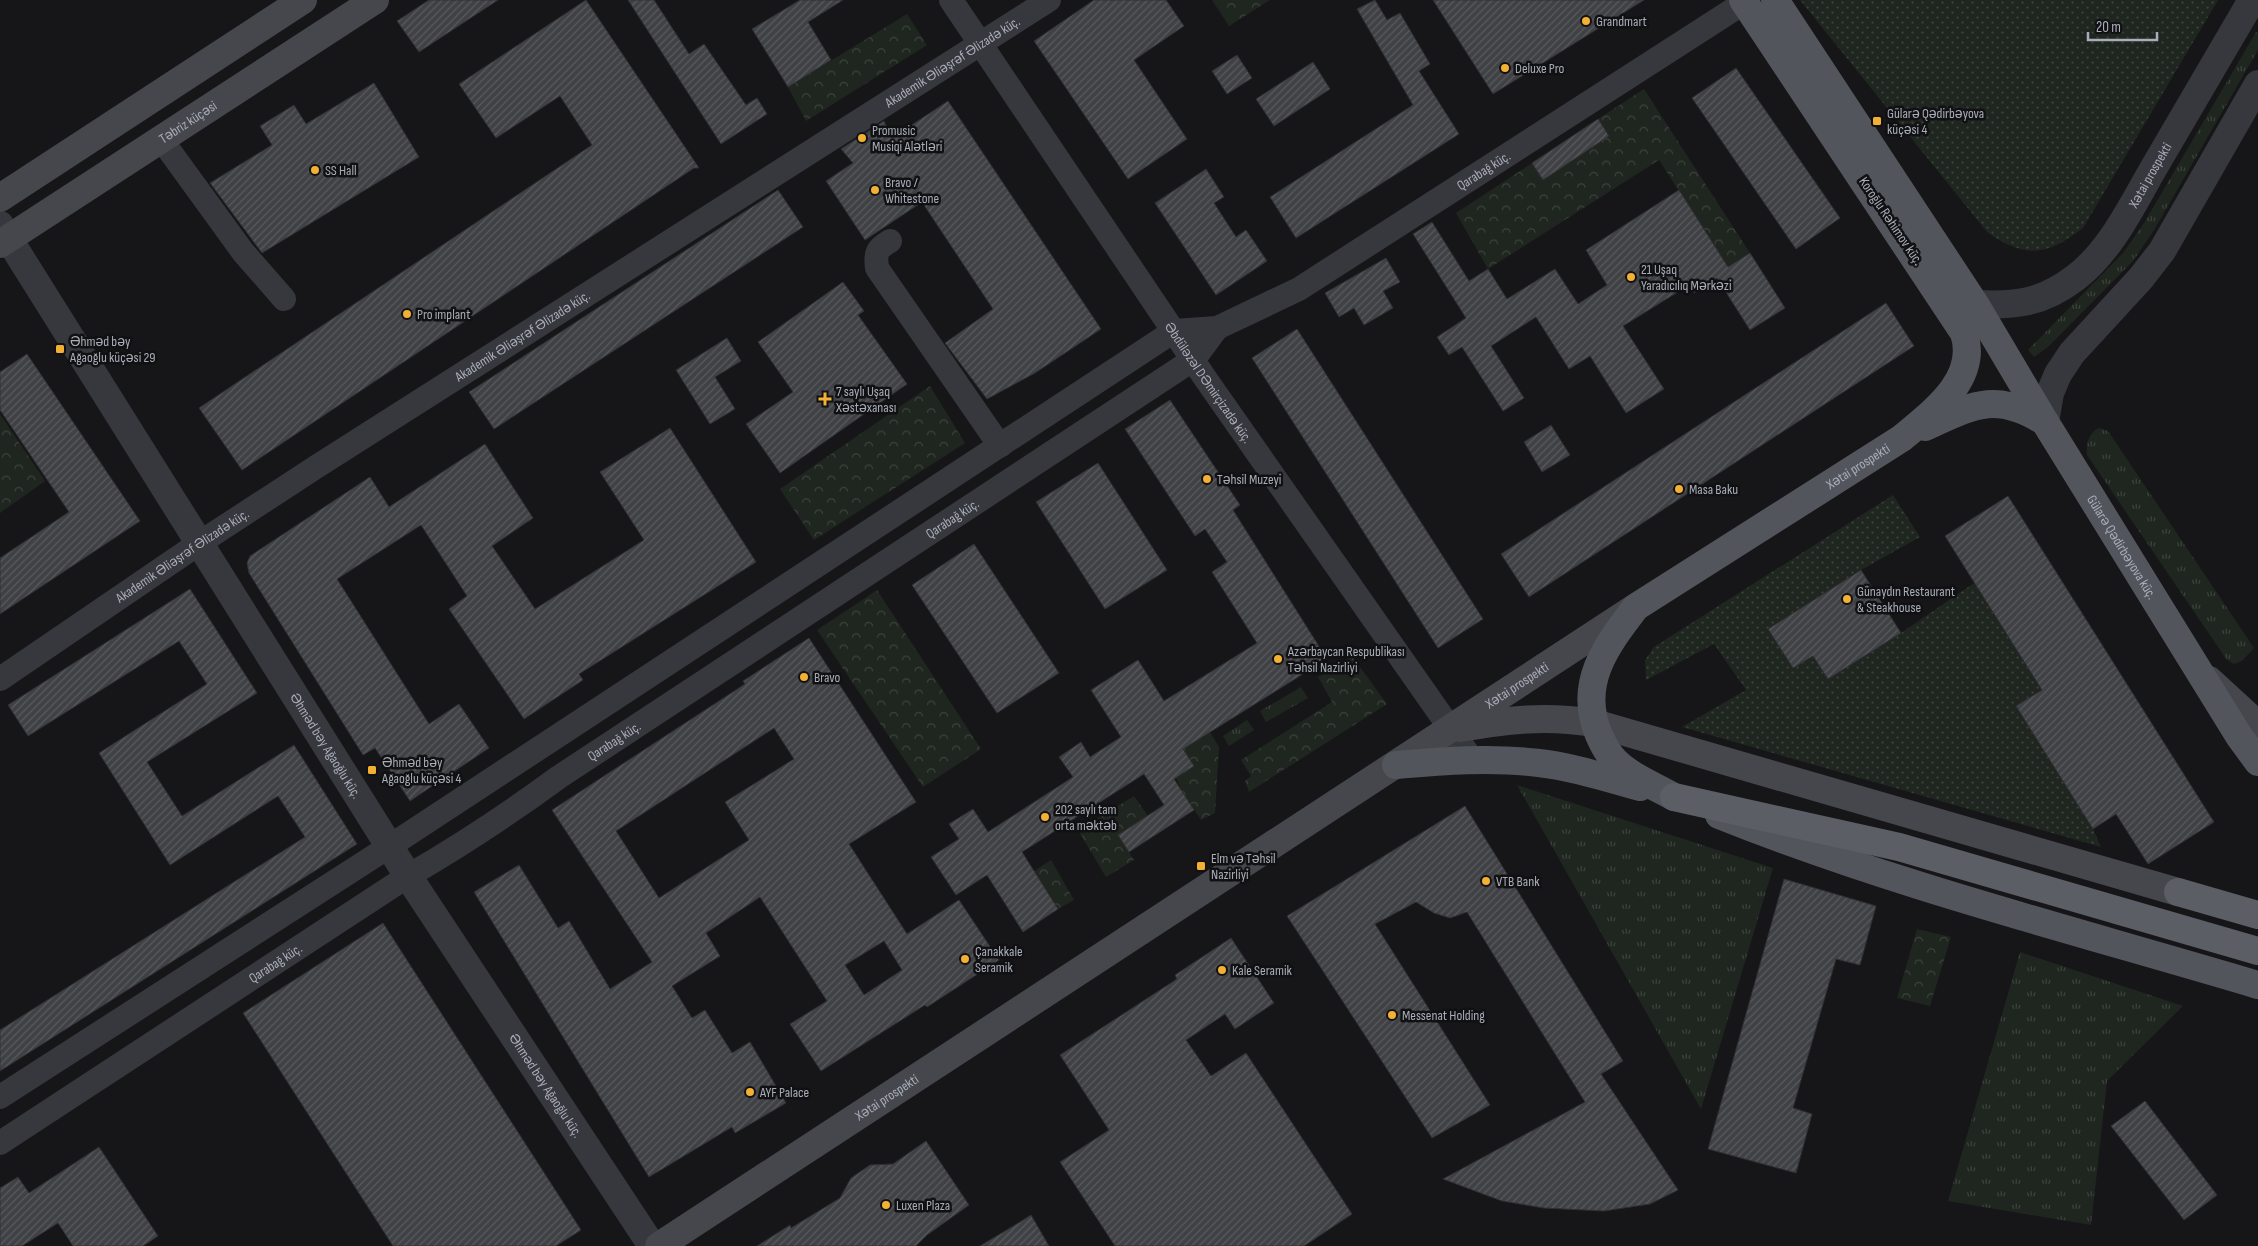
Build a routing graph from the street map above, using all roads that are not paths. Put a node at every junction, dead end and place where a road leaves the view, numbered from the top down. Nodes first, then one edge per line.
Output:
1 (303, 0) edge
2 (375, 0) edge
3 (951, 0) edge
4 (1048, 0) edge
5 (1775, 0) edge
6 (2252, 0) edge
7 (1744, 1) edge
8 (980, 44) junction
9 (2258, 84) edge
10 (161, 139) junction
11 (0, 198) edge
12 (2, 236) edge
13 (890, 241) dead end
14 (284, 299) dead end
15 (1975, 304) junction
16 (1216, 328) junction
17 (1174, 331) junction
18 (1194, 359) junction
19 (2045, 422) junction
20 (1902, 438) junction
21 (1000, 446) junction
22 (198, 544) junction
23 (1636, 607) junction
24 (2198, 670) junction
25 (0, 679) edge
26 (630, 688) junction
27 (649, 718) junction
28 (1594, 723) junction
29 (2258, 725) edge
30 (1449, 730) junction
31 (540, 748) junction
32 (1473, 761) junction
33 (2258, 762) edge
34 (1396, 765) junction
35 (559, 777) junction
36 (1674, 797) junction
37 (390, 846) junction
38 (408, 876) junction
39 (2178, 892) junction
40 (2258, 901) edge
41 (2258, 915) edge
42 (2258, 951) edge
43 (2258, 985) edge
44 (0, 1097) edge
45 (0, 1143) edge
46 (652, 1246) edge
47 (660, 1246) edge

1 - 11 main road
2 - 10 main road, Təbriz küçəsi
3 - 8 street, Əbdüləzəl DƏmirçizadə küç.
4 - 8 street, Akademik Əliəşrəf Əlizadə küç.
5 - 15 main road, Koroğlu Rəhimov küç.
6 - 15 street, Xətai prospekti
7 - 16 street, Qarabağ küç.
7 - 20 main road, Koroğlu Rəhimov küç.
8 - 17 street, Əbdüləzəl DƏmirçizadə küç.
8 - 22 street, Akademik Əliəşrəf Əlizadə küç.
9 - 19 street
10 - 12 main road, Təbriz küçəsi
10 - 14 street
12 - 22 street, Əhməd bəy Ağaoğlu küç.
13 - 21 street
15 - 19 main road, Koroğlu Rəhimov küç.
16 - 17 street, Qarabağ küç.
16 - 18 street, Qarabağ küç.
17 - 18 street, Əbdüləzəl DƏmirçizadə küç.
17 - 21 street, Qarabağ küç.
18 - 27 street, Qarabağ küç.
18 - 30 street, Əbdüləzəl DƏmirçizadə küç.
19 - 20 main road
19 - 24 main road, Gülarə Qədirbəyova küç.
20 - 23 main road, Xətai prospekti
21 - 26 street, Qarabağ küç.
22 - 25 street, Akademik Əliəşrəf Əlizadə küç.
22 - 37 street, Əhməd bəy Ağaoğlu küç.
23 - 28 main road
23 - 30 main road, Xətai prospekti
24 - 29 main road, Gülarə Qədirbəyova küç.
24 - 33 main road, Gülarə Qədirbəyova küç.
26 - 27 street
26 - 31 street, Qarabağ küç.
27 - 35 street, Qarabağ küç.
28 - 30 main road
28 - 36 main road
28 - 39 main road
30 - 32 street, Əbdüləzəl DƏmirçizadə küç.
30 - 34 main road, Xətai prospekti
31 - 35 street
31 - 37 street, Qarabağ küç.
32 - 34 main road
32 - 36 main road
34 - 47 main road, Xətai prospekti
35 - 38 street, Qarabağ küç.
36 - 42 highway
36 - 43 main road
37 - 38 street, Əhməd bəy Ağaoğlu küç.
37 - 44 street, Qarabağ küç.
38 - 45 street, Qarabağ küç.
38 - 46 street, Əhməd bəy Ağaoğlu küç.
39 - 40 main road
39 - 41 highway

